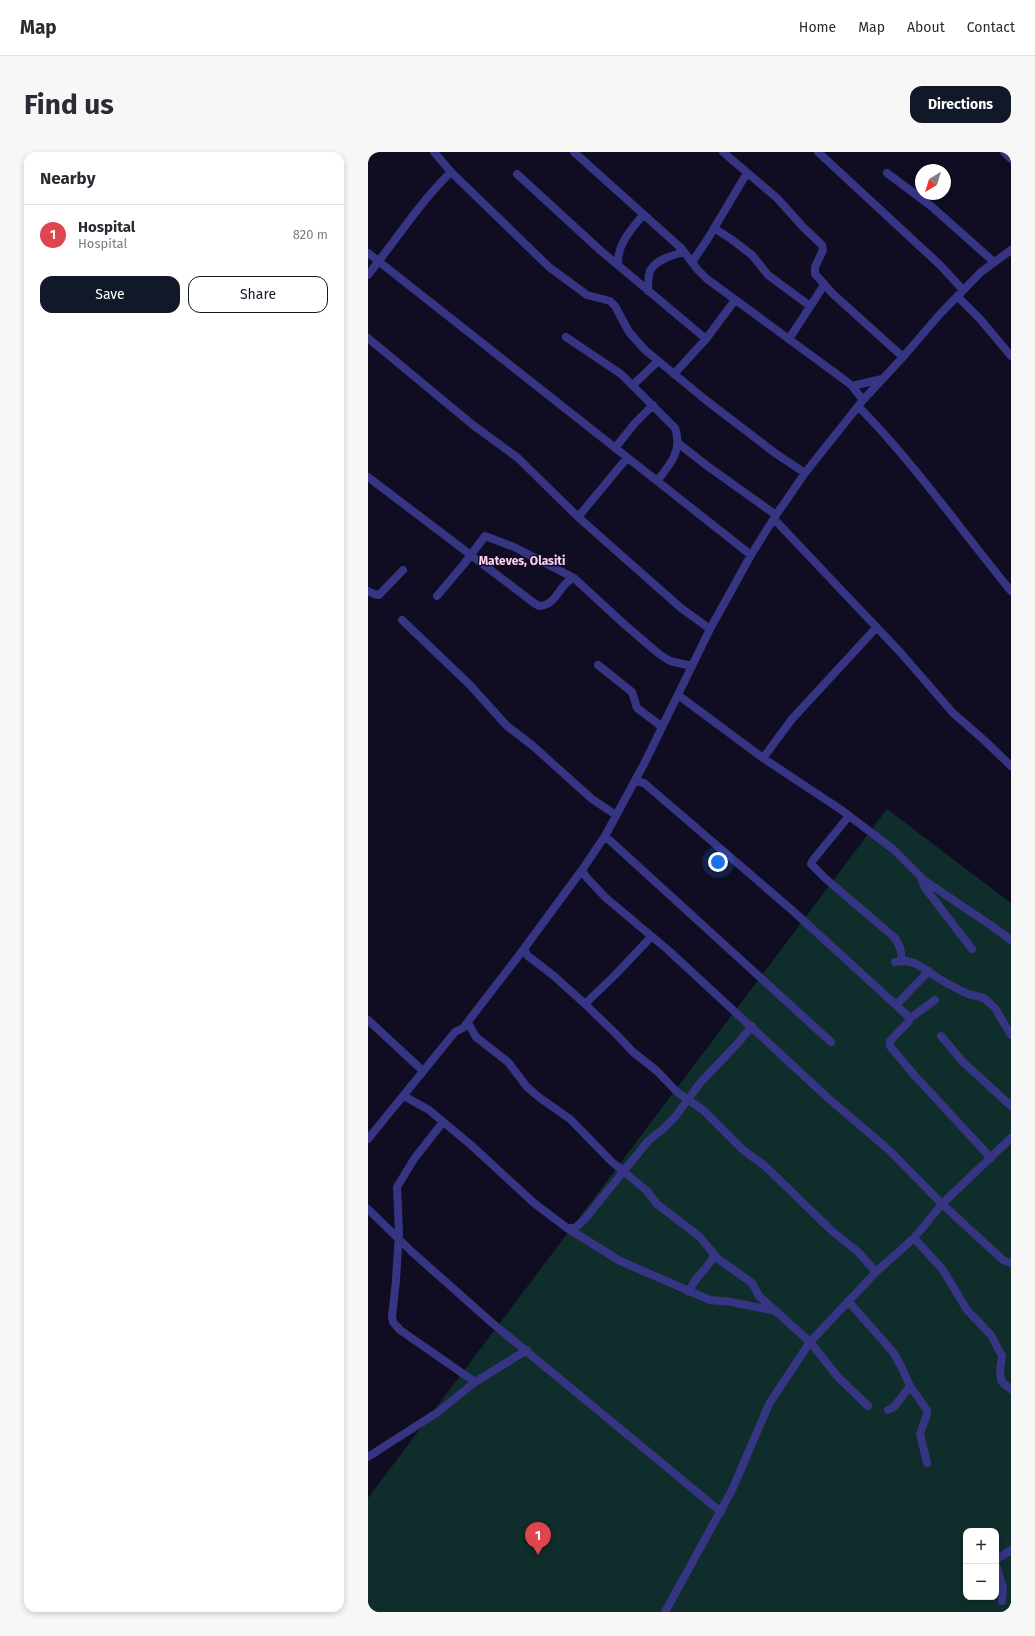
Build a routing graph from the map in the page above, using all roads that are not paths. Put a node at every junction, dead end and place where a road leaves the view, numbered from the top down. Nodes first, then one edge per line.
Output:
1 (434, 152) edge
2 (574, 152) edge
3 (723, 152) edge
4 (818, 152) edge
5 (1004, 152) edge
6 (1011, 159) edge
7 (451, 172) junction
8 (747, 172) junction
9 (887, 173) dead end
10 (517, 174) dead end
11 (643, 216) junction
12 (714, 228) junction
13 (1011, 250) edge
14 (684, 252) junction
15 (368, 253) edge
16 (379, 261) junction
17 (692, 262) junction
18 (994, 262) junction
19 (618, 264) junction
20 (368, 276) edge
21 (824, 285) junction
22 (648, 291) junction
23 (960, 293) junction
24 (736, 300) junction
25 (810, 306) junction
26 (566, 337) dead end
27 (368, 338) edge
28 (789, 338) junction
29 (706, 340) junction
30 (1011, 356) edge
31 (903, 357) junction
32 (658, 361) junction
33 (674, 374) junction
34 (883, 379) junction
35 (633, 385) junction
36 (852, 386) junction
37 (860, 403) junction
38 (652, 405) junction
39 (678, 443) junction
40 (615, 448) junction
41 (627, 458) junction
42 (805, 473) junction
43 (368, 477) edge
44 (657, 481) junction
45 (578, 517) junction
46 (775, 517) junction
47 (471, 555) junction
48 (751, 555) junction
49 (403, 570) dead end
50 (574, 578) junction
51 (368, 590) edge
52 (1011, 591) edge
53 (437, 596) dead end
54 (402, 620) dead end
55 (876, 628) junction
56 (710, 629) junction
57 (598, 665) dead end
58 (692, 666) junction
59 (678, 695) junction
60 (661, 726) junction
61 (763, 758) junction
62 (1011, 766) edge
63 (635, 781) junction
64 (616, 815) junction
65 (849, 816) junction
66 (604, 836) junction
67 (582, 870) junction
68 (920, 877) junction
69 (651, 937) junction
70 (1011, 940) edge
71 (972, 949) dead end
72 (524, 950) junction
73 (929, 971) junction
74 (935, 1000) dead end
75 (584, 1004) junction
76 (896, 1005) junction
77 (909, 1019) junction
78 (368, 1020) edge
79 (468, 1022) junction
80 (752, 1026) junction
81 (1011, 1034) edge
82 (941, 1036) dead end
83 (831, 1042) dead end
84 (423, 1071) junction
85 (404, 1096) junction
86 (688, 1099) junction
87 (1011, 1106) edge
88 (443, 1122) junction
89 (1011, 1138) edge
90 (368, 1140) edge
91 (991, 1158) junction
92 (624, 1171) junction
93 (942, 1204) junction
94 (368, 1209) edge
95 (567, 1228) junction
96 (399, 1238) junction
97 (914, 1238) junction
98 (714, 1255) junction
99 (1011, 1263) edge
100 (876, 1272) junction
101 (689, 1292) junction
102 (848, 1302) junction
103 (776, 1311) junction
104 (810, 1342) junction
105 (527, 1350) junction
106 (475, 1382) junction
107 (910, 1386) junction
108 (1011, 1389) edge
109 (868, 1406) dead end
110 (888, 1410) dead end
111 (368, 1457) edge
112 (927, 1463) dead end
113 (721, 1512) junction
114 (1011, 1550) edge
115 (999, 1558) edge
116 (999, 1575) edge
117 (1002, 1601) dead end
118 (665, 1612) edge

1 - 7 street
2 - 11 street
3 - 8 street
4 - 23 street
5 - 6 street
7 - 16 street
7 - 32 street
8 - 12 street
8 - 21 street
9 - 18 street
10 - 19 street
11 - 14 street
11 - 19 street
12 - 17 street
12 - 25 street
13 - 18 street
14 - 17 street
14 - 22 street
15 - 16 street
16 - 20 street
16 - 40 street
17 - 24 street
18 - 23 street
19 - 22 street
21 - 25 street
21 - 31 street
22 - 29 street
23 - 30 street
23 - 31 street
24 - 28 street
24 - 29 street
25 - 28 street
26 - 35 street
27 - 45 street
28 - 36 street
29 - 33 street
31 - 34 street
32 - 33 street
32 - 35 street
33 - 42 street
34 - 36 street
34 - 37 street
35 - 38 street
36 - 37 street
37 - 42 street
37 - 52 street
38 - 39 street
38 - 40 street
39 - 44 street
39 - 46 street
40 - 41 street
41 - 44 street
41 - 45 street
42 - 46 street
43 - 47 street
44 - 48 street
45 - 56 street
46 - 48 street
46 - 55 street
47 - 50 street
47 - 50 street
47 - 53 street
48 - 56 street
49 - 51 street
50 - 58 street
54 - 64 street
55 - 61 street
55 - 62 street
56 - 58 street
57 - 60 street
58 - 59 street
59 - 60 street
59 - 61 street
60 - 63 street
61 - 65 street
63 - 64 street
63 - 76 street
64 - 66 street
65 - 68 street
65 - 73 street
66 - 67 street
66 - 83 street
67 - 69 street
67 - 72 street
68 - 70 street
68 - 71 street
69 - 75 street
69 - 80 street
72 - 75 street
72 - 79 street
73 - 76 street
73 - 81 street
74 - 77 street
75 - 86 street
76 - 77 street
77 - 91 street
78 - 84 street
79 - 84 street
79 - 92 street
80 - 86 street
80 - 93 street
82 - 87 street
84 - 85 street
85 - 88 street
85 - 90 street
86 - 92 street
86 - 100 street
88 - 95 street
88 - 96 street
89 - 91 street
91 - 93 street
92 - 95 street
92 - 98 street
93 - 97 street
93 - 99 street
94 - 96 street
95 - 101 street
96 - 105 street
96 - 106 street
97 - 100 street
97 - 108 street
98 - 101 street
98 - 103 street
100 - 102 street
101 - 103 street
102 - 104 street
102 - 107 street
103 - 104 street
104 - 109 street
104 - 113 street
105 - 106 street
105 - 113 street
106 - 111 street
107 - 110 street
107 - 112 street
113 - 118 street
114 - 115 street
116 - 117 street

